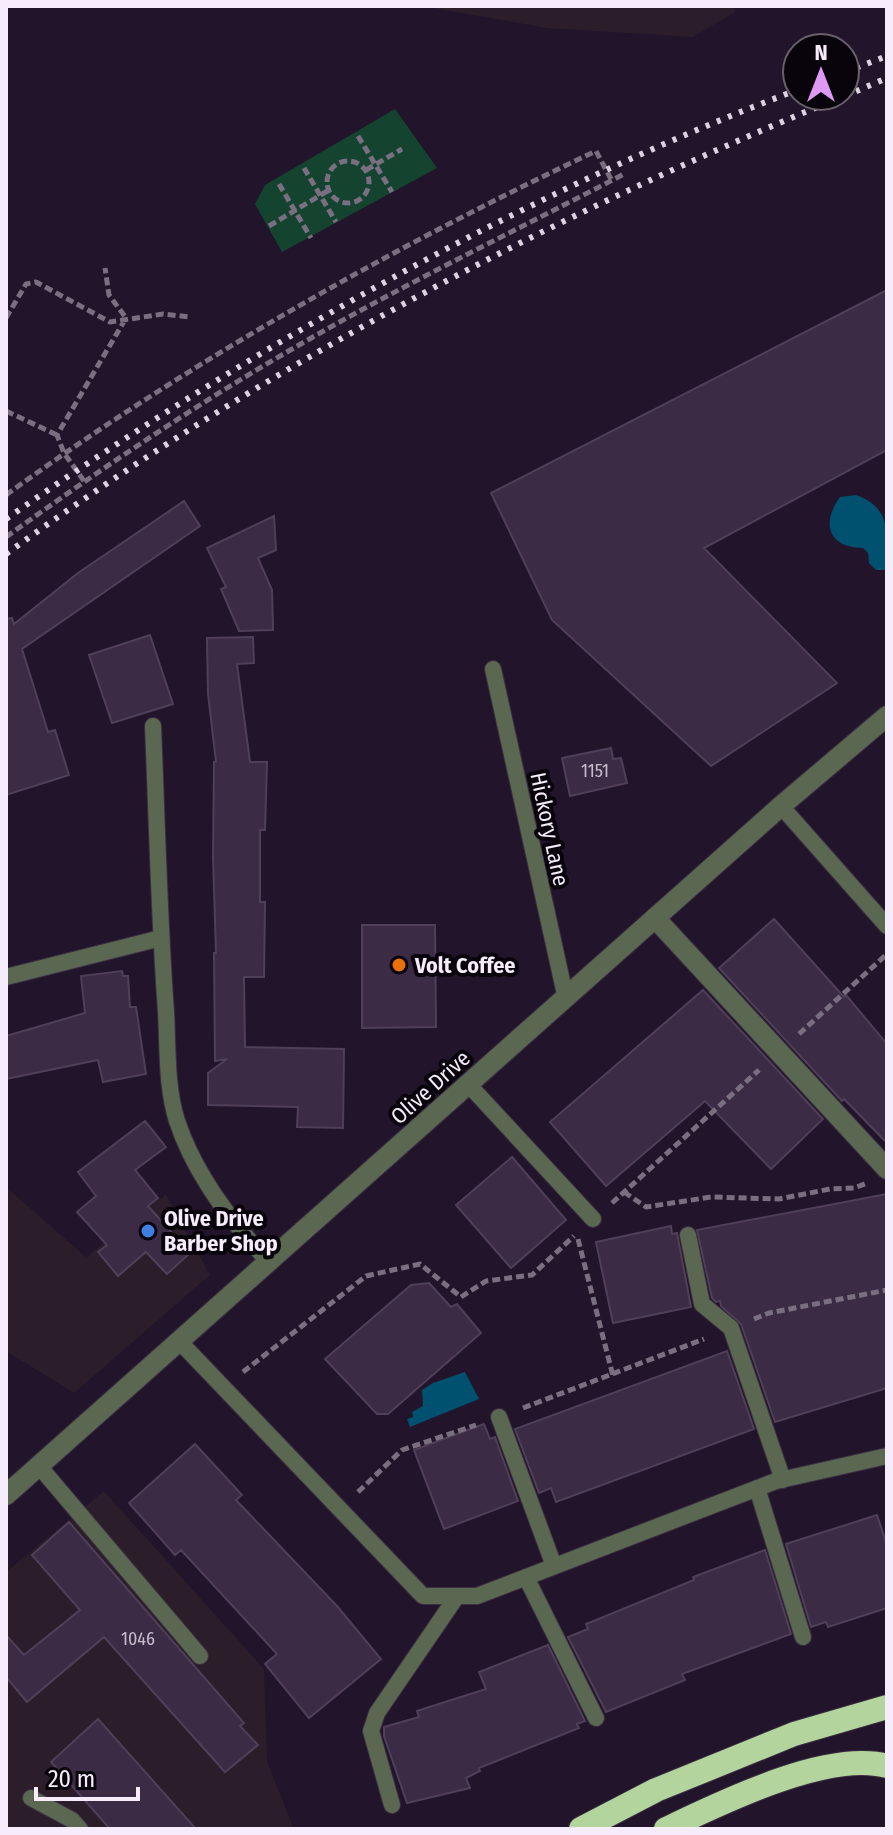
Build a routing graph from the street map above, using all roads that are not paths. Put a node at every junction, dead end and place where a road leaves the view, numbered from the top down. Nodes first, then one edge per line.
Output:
1 (493, 669) dead end
2 (887, 716) edge
3 (153, 726) dead end
4 (781, 806) junction
5 (655, 918) junction
6 (887, 926) edge
7 (161, 938) junction
8 (6, 977) edge
9 (566, 999) junction
10 (469, 1085) junction
11 (882, 1174) edge
12 (593, 1219) dead end
13 (688, 1235) dead end
14 (269, 1262) junction
15 (179, 1341) junction
16 (499, 1417) road end
17 (887, 1456) edge
18 (39, 1466) junction
19 (783, 1480) junction
20 (757, 1488) junction
21 (6, 1495) edge
22 (554, 1566) junction
23 (526, 1577) junction
24 (457, 1596) junction
25 (803, 1637) dead end
26 (200, 1656) dead end
27 (887, 1707) edge
28 (596, 1718) dead end
29 (887, 1766) edge
30 (31, 1798) dead end
31 (392, 1805) dead end
32 (80, 1829) edge
33 (581, 1829) edge
34 (666, 1829) edge

1 - 9 lane, Hickory Lane
2 - 4 street, Olive Drive
3 - 7 lane
4 - 5 street, Olive Drive
4 - 6 lane
5 - 9 street, Olive Drive
5 - 11 street
7 - 8 lane
7 - 14 lane
9 - 10 street, Olive Drive
10 - 12 lane
10 - 14 street, Olive Drive
13 - 19 lane
14 - 15 street, Olive Drive
15 - 18 street, Olive Drive
15 - 24 lane
16 - 22 lane
17 - 19 lane
18 - 21 street, Olive Drive
18 - 26 lane
19 - 20 lane
20 - 22 lane
20 - 25 lane
22 - 23 lane
23 - 24 lane
23 - 28 lane
24 - 31 lane
27 - 33 highway
29 - 34 highway
30 - 32 lane

